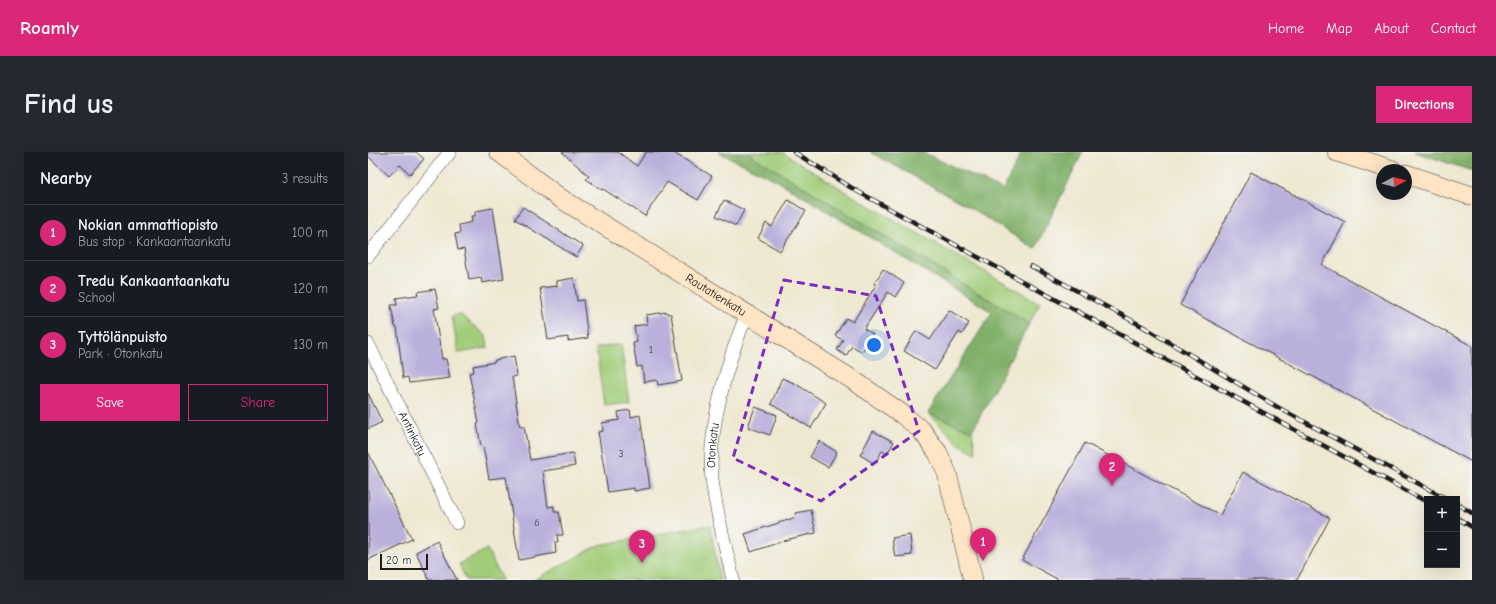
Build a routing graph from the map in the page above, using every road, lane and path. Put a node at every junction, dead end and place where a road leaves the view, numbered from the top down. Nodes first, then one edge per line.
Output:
1 (450, 152) edge
2 (499, 152) edge
3 (1337, 152) edge
4 (1376, 165) edge
5 (1412, 176) edge
6 (1472, 196) edge
7 (368, 256) edge
8 (747, 314) junction
9 (368, 344) edge
10 (457, 523) dead end
11 (733, 580) edge
12 (973, 580) edge

1 - 7 street
2 - 8 street, Rautatienkatu
3 - 4 street
5 - 6 street
8 - 11 street, Otonkatu
8 - 12 street, Rautatienkatu
9 - 10 street, Antinkatu

